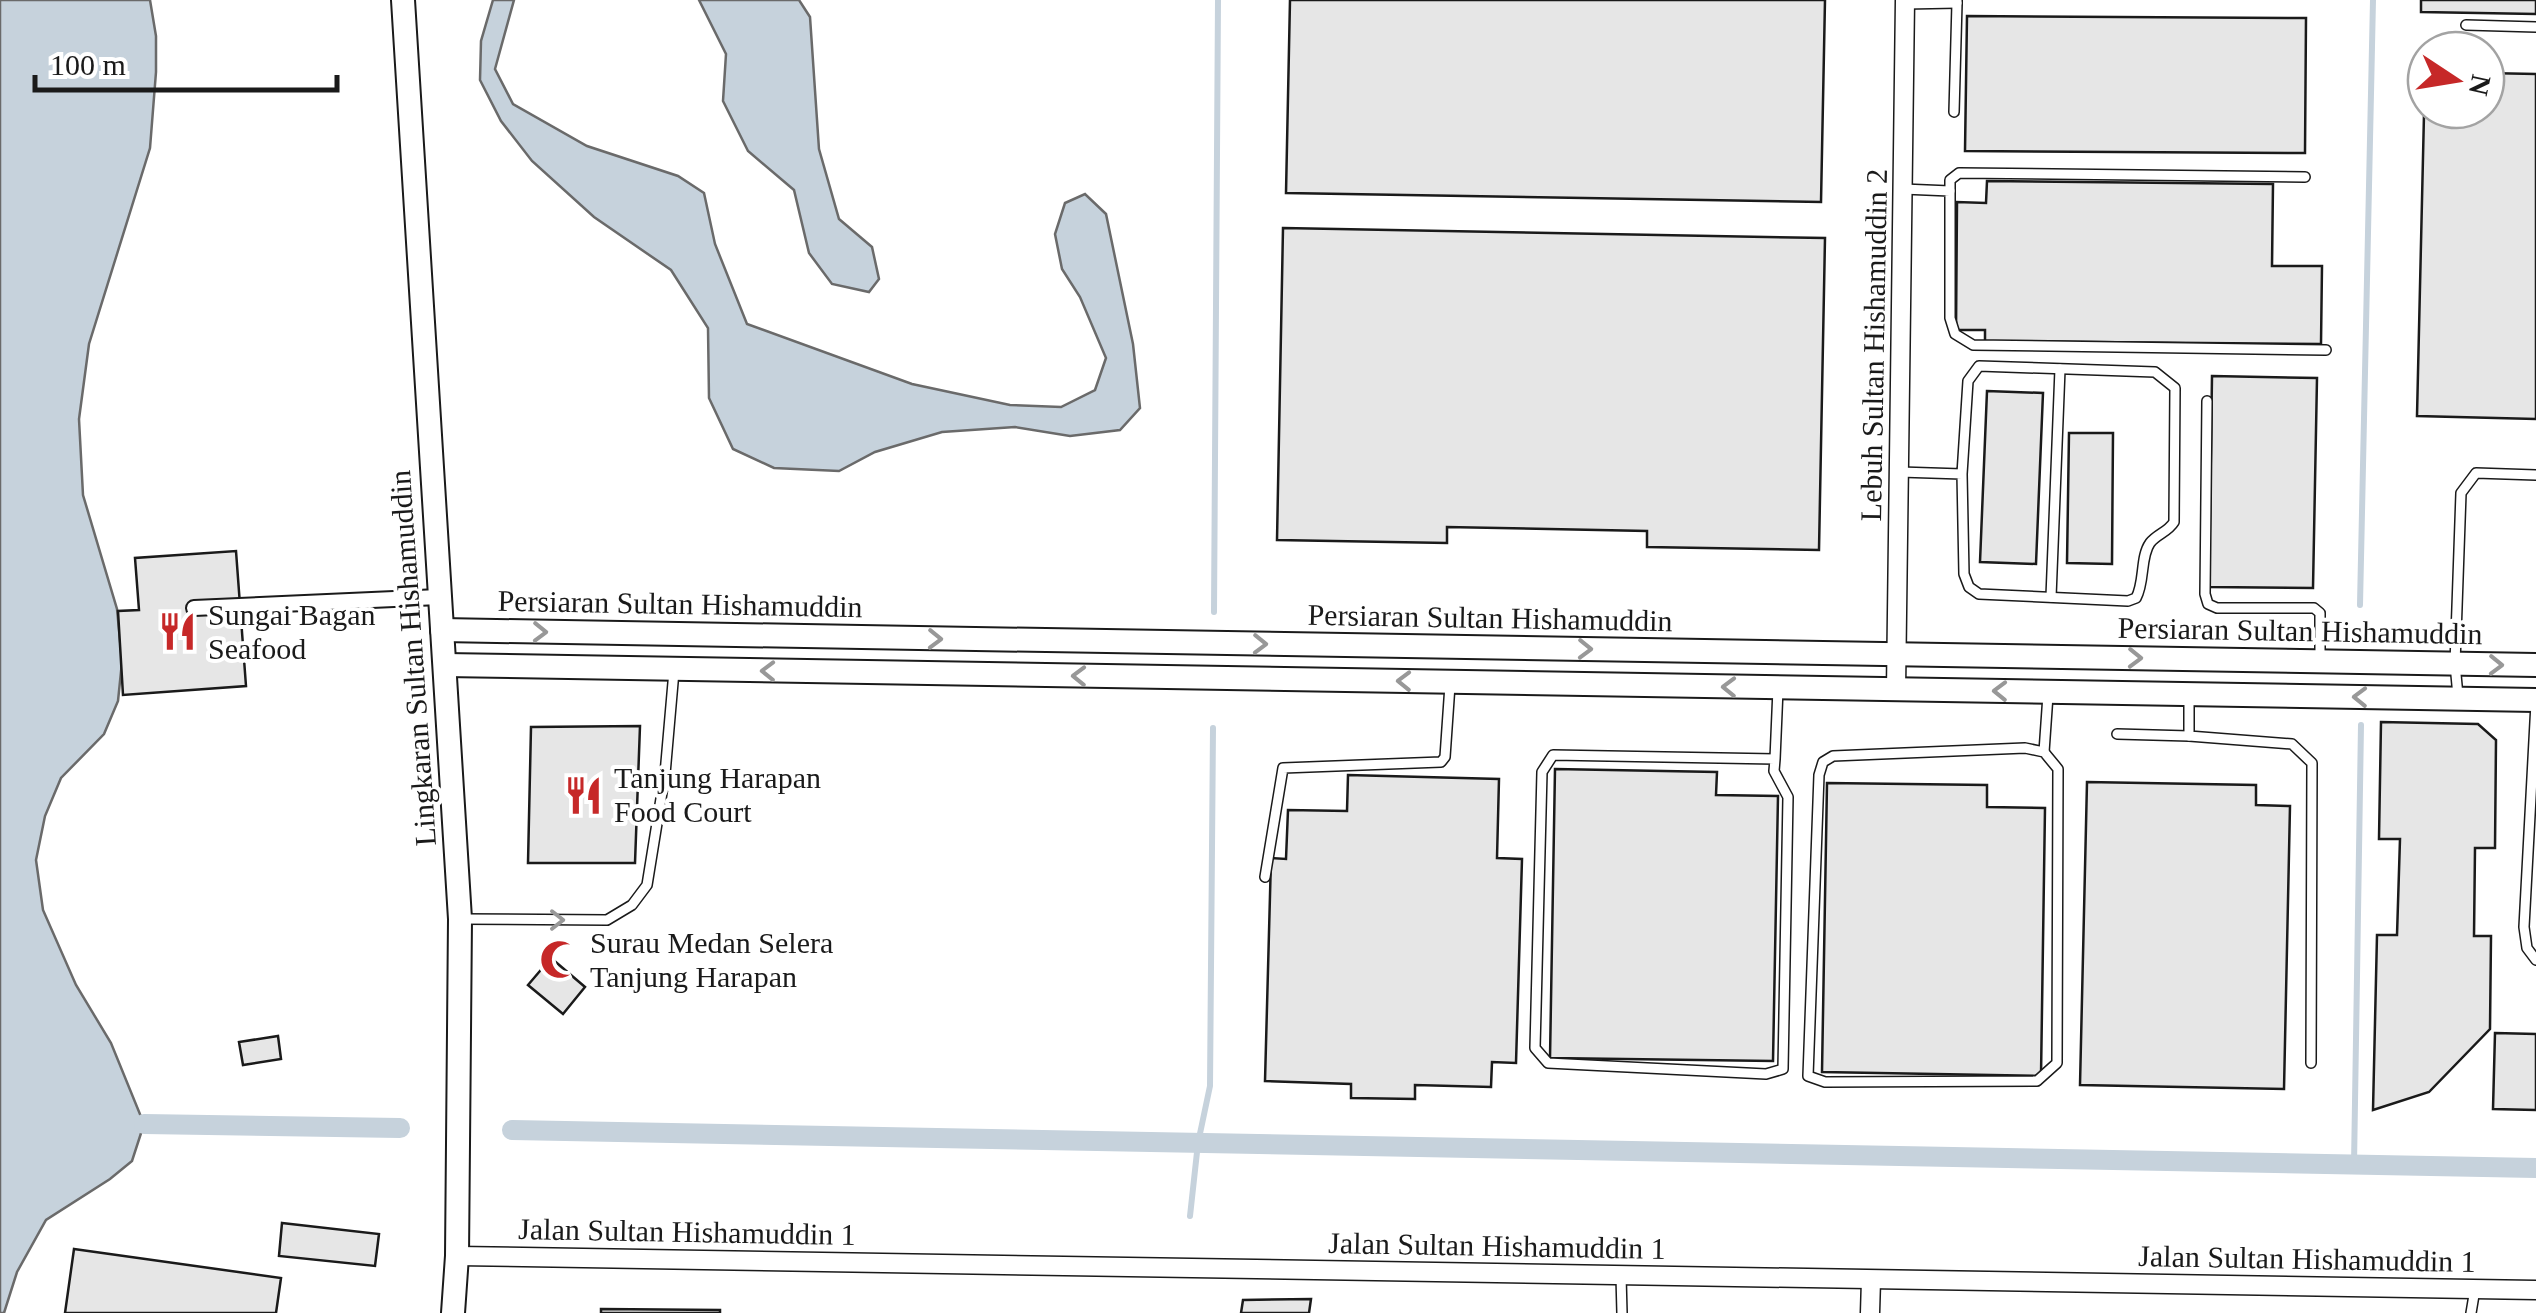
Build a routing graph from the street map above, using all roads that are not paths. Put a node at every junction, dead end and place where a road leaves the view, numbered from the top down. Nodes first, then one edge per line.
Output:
1 (403, 0) edge
2 (1905, 2) edge
3 (1957, 2) edge
4 (2466, 25) dead end
5 (2536, 27) edge
6 (1954, 112) dead end
7 (2305, 177) dead end
8 (1903, 189) junction
9 (1950, 191) junction
10 (2326, 350) dead end
11 (2060, 369) junction
12 (2207, 402) dead end
13 (1900, 472) junction
14 (1962, 474) junction
15 (2536, 475) edge
16 (439, 597) junction
17 (2051, 597) junction
18 (194, 608) dead end
19 (442, 630) junction
20 (864, 638) junction
21 (1898, 654) junction
22 (2320, 661) junction
23 (2455, 664) junction
24 (2536, 665) edge
25 (445, 666) junction
26 (674, 669) junction
27 (865, 672) junction
28 (1450, 682) junction
29 (1778, 688) junction
30 (1896, 690) junction
31 (2048, 692) junction
32 (2189, 694) junction
33 (2458, 699) junction
34 (2536, 700) edge
35 (2116, 734) dead end
36 (2188, 736) junction
37 (2044, 752) junction
38 (1775, 760) junction
39 (1265, 877) dead end
40 (460, 920) junction
41 (2536, 960) edge
42 (2311, 1063) dead end
43 (457, 1256) junction
44 (1620, 1276) junction
45 (1871, 1280) junction
46 (2476, 1289) junction
47 (2536, 1290) edge
48 (453, 1313) edge
49 (1622, 1313) edge
50 (1870, 1313) edge
51 (2471, 1313) edge

1 - 16 street, Lingkaran Sultan Hishamuddin
2 - 3 lane
2 - 8 street, Lebuh Sultan Hishamuddin 2
3 - 6 lane
4 - 5 lane
7 - 9 lane
8 - 9 lane
8 - 13 street, Lebuh Sultan Hishamuddin 2
9 - 10 lane
11 - 14 lane
11 - 17 lane
11 - 17 lane
12 - 22 lane
13 - 14 lane
13 - 21 street, Lebuh Sultan Hishamuddin 2
14 - 17 lane
15 - 23 lane
16 - 18 street
16 - 19 street, Lingkaran Sultan Hishamuddin
19 -> 20 street, Persiaran Sultan Hishamuddin
19 - 25 street, Lingkaran Sultan Hishamuddin
20 -> 21 street, Persiaran Sultan Hishamuddin
20 - 27 street
21 -> 22 street, Persiaran Sultan Hishamuddin
21 - 30 street, Lebuh Sultan Hishamuddin 2
22 - 23 street, Persiaran Sultan Hishamuddin
23 -> 24 street, Persiaran Sultan Hishamuddin
23 - 33 lane
25 - 26 street
25 - 40 street, Lingkaran Sultan Hishamuddin
27 -> 26 street
40 -> 26 lane
28 -> 27 street
29 -> 28 street
28 - 39 lane
29 - 30 street
29 - 38 lane
31 -> 30 street
31 - 32 street
31 - 37 lane
33 -> 32 street
32 - 36 lane
33 - 34 street
34 - 41 lane
35 - 36 lane
36 - 42 lane
37 - 37 lane
38 - 38 lane
40 - 43 street, Lingkaran Sultan Hishamuddin
43 - 44 street, Jalan Sultan Hishamuddin 1
43 - 48 street, Lingkaran Sultan Hishamuddin
44 - 45 street, Jalan Sultan Hishamuddin 1
44 - 49 lane
45 - 46 street, Jalan Sultan Hishamuddin 1
45 - 50 street
46 - 47 street, Jalan Sultan Hishamuddin 1
46 - 51 lane

